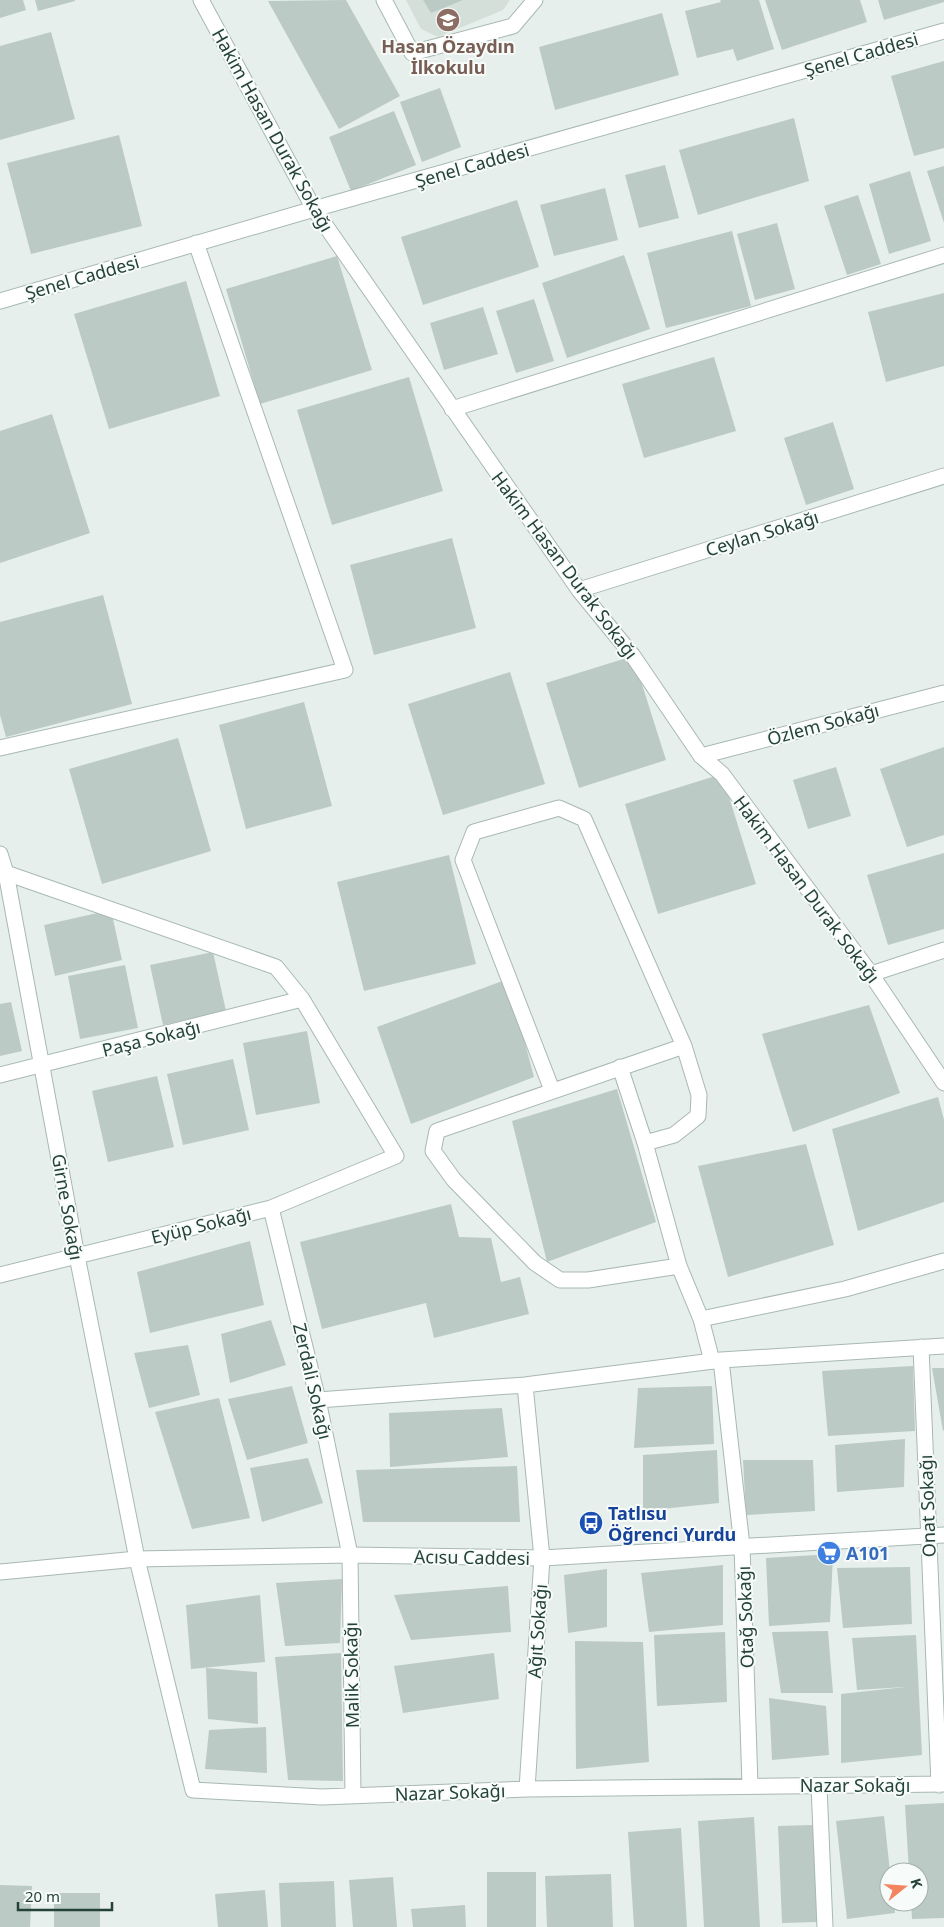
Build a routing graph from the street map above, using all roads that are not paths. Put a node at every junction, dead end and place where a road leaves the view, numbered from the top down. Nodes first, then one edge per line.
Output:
1 (201, 0) edge
2 (384, 0) edge
3 (535, 0) edge
4 (944, 31) edge
5 (314, 209) junction
6 (196, 243) junction
7 (944, 255) edge
8 (0, 301) edge
9 (452, 409) junction
10 (944, 476) edge
11 (579, 590) junction
12 (944, 693) edge
13 (0, 748) edge
14 (701, 756) junction
15 (0, 854) edge
16 (3, 874) edge
17 (944, 950) edge
18 (871, 974) junction
19 (302, 999) junction
20 (684, 1046) junction
21 (43, 1066) junction
22 (620, 1067) junction
23 (0, 1075) edge
24 (944, 1083) edge
25 (552, 1090) junction
26 (645, 1143) junction
27 (270, 1208) junction
28 (77, 1256) junction
29 (944, 1261) edge
30 (679, 1266) junction
31 (0, 1275) edge
32 (701, 1319) junction
33 (944, 1346) edge
34 (921, 1347) junction
35 (717, 1361) junction
36 (525, 1385) junction
37 (318, 1400) junction
38 (944, 1535) edge
39 (928, 1536) junction
40 (742, 1546) junction
41 (350, 1555) junction
42 (542, 1558) junction
43 (137, 1560) junction
44 (0, 1572) edge
45 (941, 1784) edge
46 (750, 1785) junction
47 (819, 1786) junction
48 (528, 1789) junction
49 (353, 1796) junction
50 (825, 1927) edge

1 - 5 street, Hakim Hasan Durak Sokağı
2 - 3 street
4 - 5 street, Şenel Caddesi
5 - 6 street, Şenel Caddesi
5 - 9 street, Hakim Hasan Durak Sokağı
6 - 8 street, Şenel Caddesi
6 - 13 street
7 - 9 street
9 - 11 street, Hakim Hasan Durak Sokağı
10 - 11 street, Ceylan Sokağı
11 - 14 street, Hakim Hasan Durak Sokağı
12 - 14 street, Özlem Sokağı
14 - 18 street, Hakim Hasan Durak Sokağı
15 - 16 street, Girne Sokağı
16 - 19 street
16 - 21 street, Girne Sokağı
17 - 18 street
18 - 24 street, Hakim Hasan Durak Sokağı
19 - 21 street, Paşa Sokağı
19 - 27 street, Eyüp Sokağı
20 - 22 street
20 - 25 street
20 - 26 street
21 - 23 street, Paşa Sokağı
21 - 28 street, Girne Sokağı
22 - 25 street
22 - 26 street, Otağ Sokağı
25 - 30 street
26 - 30 street, Otağ Sokağı
27 - 28 street, Eyüp Sokağı
27 - 37 street, Zerdali Sokağı
28 - 31 street, Eyüp Sokağı
28 - 43 street, Girne Sokağı
29 - 32 street
30 - 32 street, Otağ Sokağı
32 - 35 street, Otağ Sokağı
33 - 34 street
34 - 35 street
34 - 39 street, Onat Sokağı
35 - 36 street
35 - 40 street, Otağ Sokağı
36 - 37 street
36 - 42 street, Ağıt Sokağı
37 - 41 street, Zerdali Sokağı
38 - 39 street, Acısu Caddesi
39 - 40 street, Acısu Caddesi
39 - 45 street, Onat Sokağı
40 - 42 street, Acısu Caddesi
40 - 46 street, Otağ Sokağı
41 - 42 street, Acısu Caddesi
41 - 43 street, Acısu Caddesi
41 - 49 street, Malik Sokağı
42 - 48 street, Ağıt Sokağı
43 - 44 street, Acısu Caddesi
43 - 49 street, Nazar Sokağı
45 - 47 street, Nazar Sokağı
46 - 47 street, Nazar Sokağı
46 - 48 street, Nazar Sokağı
47 - 50 street
48 - 49 street, Nazar Sokağı

